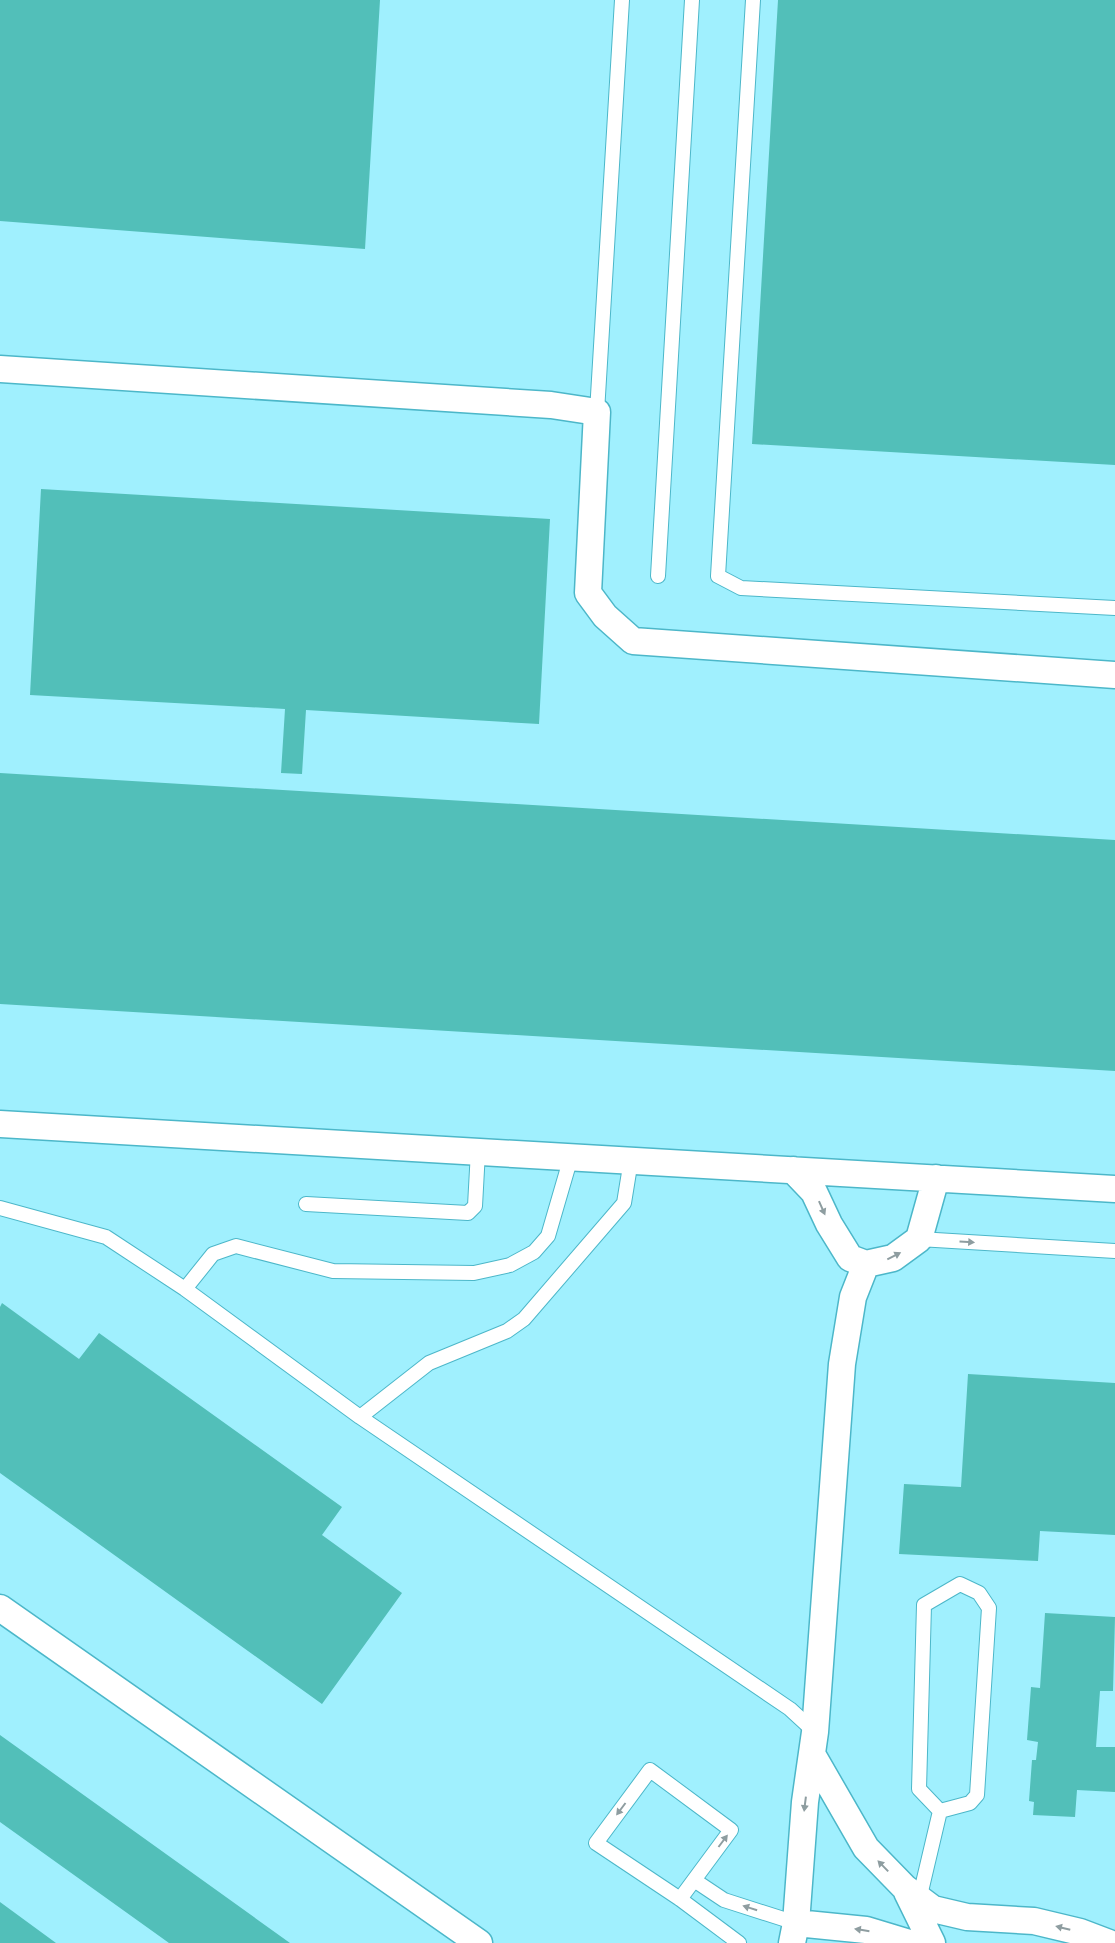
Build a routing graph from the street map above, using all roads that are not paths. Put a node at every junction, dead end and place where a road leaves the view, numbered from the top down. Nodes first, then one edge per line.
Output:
1 (622, 0) edge
2 (692, 0) edge
3 (753, 0) edge
4 (0, 369) edge
5 (597, 412) junction
6 (658, 576) dead end
7 (1115, 608) edge
8 (1115, 675) edge
9 (0, 1124) edge
10 (478, 1151) junction
11 (571, 1157) junction
12 (631, 1160) junction
13 (793, 1170) junction
14 (936, 1178) junction
15 (1115, 1189) edge
16 (306, 1204) dead end
17 (2, 1212) edge
18 (919, 1239) junction
19 (1115, 1251) edge
20 (866, 1264) junction
21 (185, 1288) junction
22 (360, 1416) junction
23 (0, 1608) edge
24 (814, 1744) junction
25 (940, 1811) junction
26 (694, 1880) junction
27 (912, 1894) junction
28 (680, 1899) junction
29 (794, 1933) edge
30 (479, 1943) edge
31 (739, 1943) edge
32 (909, 1943) edge
33 (932, 1943) edge
34 (1110, 1943) edge

1 - 5 lane
2 - 6 lane
3 - 7 lane
4 - 5 street
5 - 8 street
9 - 10 street
10 - 11 street
10 - 16 lane
11 - 12 street
11 - 21 lane
12 - 13 street
12 - 22 lane
13 - 14 street
13 -> 20 street
14 - 15 street
14 - 18 street
17 - 21 lane
18 -> 19 lane
20 -> 18 street
20 - 24 street
21 - 22 lane
22 - 24 lane
23 - 30 street
27 -> 24 street
24 -> 29 street
25 - 25 lane
25 - 27 lane
26 - 28 lane
26 -> 28 lane
29 -> 26 lane
27 - 33 street
34 -> 27 street
28 - 31 lane
32 -> 29 street

